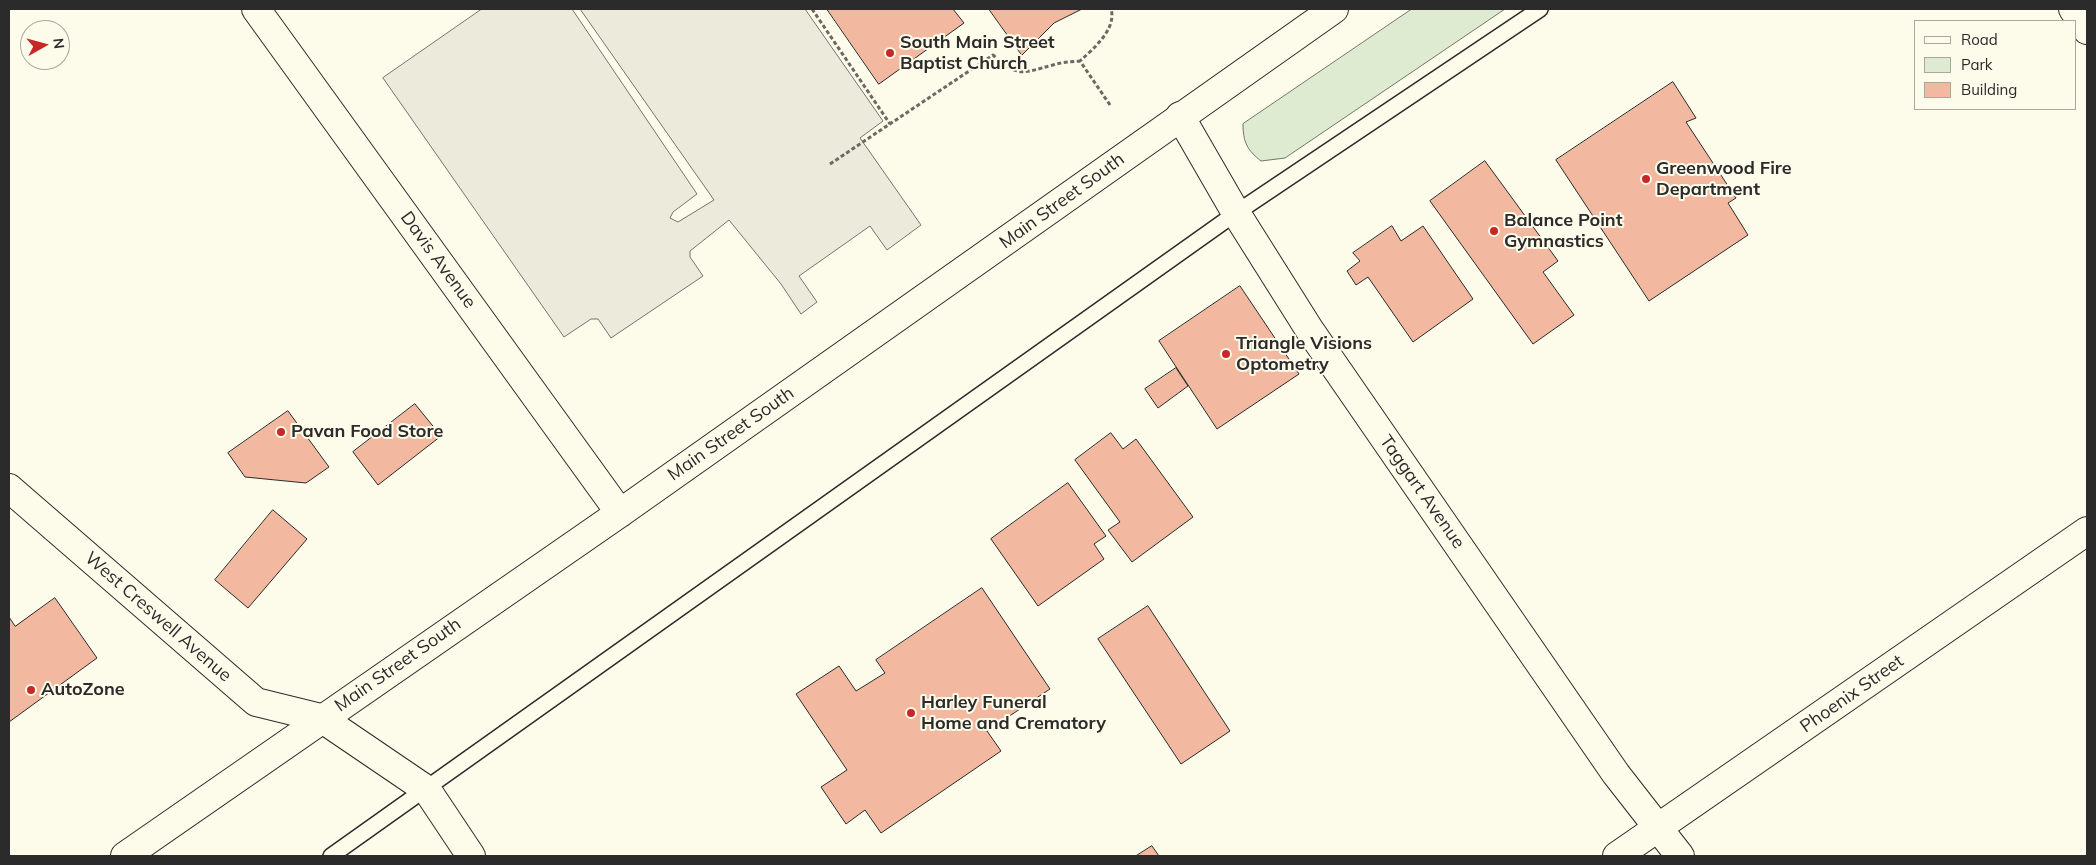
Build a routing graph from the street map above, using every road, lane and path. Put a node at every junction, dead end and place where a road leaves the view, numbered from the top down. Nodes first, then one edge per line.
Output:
1 (256, 9) edge
2 (812, 9) edge
3 (1111, 9) edge
4 (1334, 9) edge
5 (1540, 9) edge
6 (2073, 9) edge
7 (2087, 30) edge
8 (1080, 61) junction
9 (1110, 105) dead end
10 (1180, 116) junction
11 (890, 124) junction
12 (830, 164) dead end
13 (1236, 213) junction
14 (9, 488) edge
15 (620, 513) junction
16 (2087, 531) edge
17 (321, 718) junction
18 (427, 790) junction
19 (1658, 828) junction
20 (125, 856) edge
21 (331, 856) edge
22 (471, 856) edge
23 (1617, 856) edge
24 (1680, 856) edge

1 - 15 street, Davis Avenue
2 - 11 path
3 - 8 path
4 - 10 street, Main Street South
5 - 13 lane
6 - 7 street
8 - 9 path
8 - 11 path
10 - 13 street, Taggart Avenue
10 - 15 street, Main Street South
11 - 12 path
13 - 18 lane
13 - 19 street, Taggart Avenue
14 - 17 street, West Creswell Avenue
15 - 17 street, Main Street South
16 - 19 street, Phoenix Street
17 - 18 street
17 - 20 street, Main Street South
18 - 21 lane
18 - 22 street
19 - 23 street, Phoenix Street
19 - 24 street, Taggart Avenue

